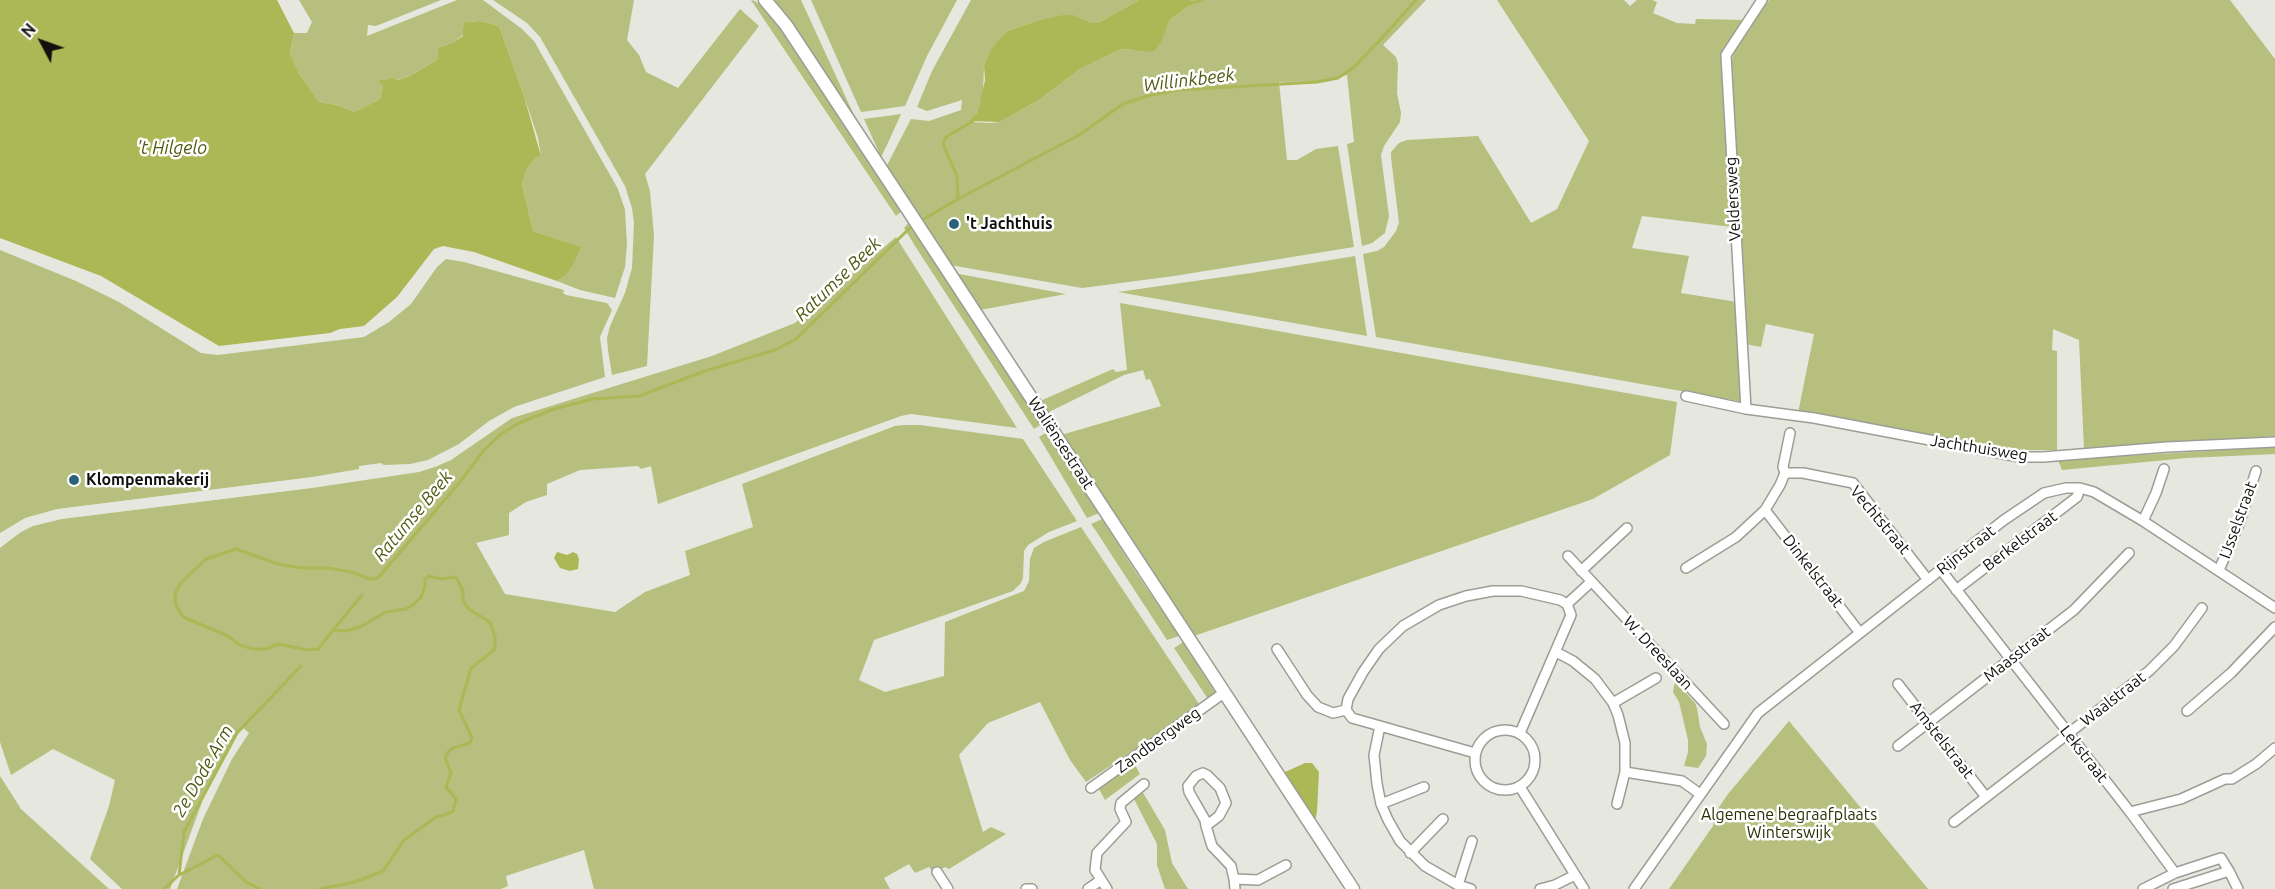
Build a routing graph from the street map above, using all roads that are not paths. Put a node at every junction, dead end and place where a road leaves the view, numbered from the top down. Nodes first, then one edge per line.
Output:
1 (765, 0) edge
2 (1762, 0) edge
3 (1686, 396) dead end
4 (1746, 409) junction
5 (1790, 433) dead end
6 (2275, 442) edge
7 (2164, 469) dead end
8 (2256, 471) dead end
9 (1785, 473) junction
10 (2080, 488) junction
11 (1765, 510) junction
12 (2144, 521) junction
13 (1627, 528) dead end
14 (2129, 553) dead end
15 (1568, 556) dead end
16 (1686, 568) dead end
17 (1941, 570) junction
18 (2219, 570) junction
19 (1581, 571) junction
20 (1928, 579) junction
21 (1591, 582) junction
22 (1956, 590) junction
23 (1568, 604) junction
24 (2275, 608) edge
25 (2202, 609) dead end
26 (2275, 627) edge
27 (1860, 633) junction
28 (1277, 649) dead end
29 (1556, 652) junction
30 (2009, 660) junction
31 (1656, 678) dead end
32 (1898, 684) dead end
33 (1225, 692) junction
34 (1612, 703) junction
35 (1346, 710) junction
36 (2187, 711) dead end
37 (1928, 723) junction
38 (1724, 724) dead end
39 (1380, 726) junction
40 (1520, 733) junction
41 (2068, 735) junction
42 (1898, 746) dead end
43 (2275, 748) edge
44 (1475, 753) junction
45 (1625, 772) junction
46 (1144, 784) dead end
47 (1424, 787) dead end
48 (1520, 787) junction
49 (1091, 788) dead end
50 (1700, 794) junction
51 (1986, 797) junction
52 (1381, 804) junction
53 (1617, 804) dead end
54 (2130, 812) junction
55 (1443, 819) dead end
56 (1954, 822) dead end
57 (1206, 826) junction
58 (1472, 841) dead end
59 (1410, 853) junction
60 (1286, 865) dead end
61 (2229, 871) junction
62 (937, 872) dead end
63 (2175, 873) junction
64 (1575, 875) junction
65 (1101, 880) junction
66 (1235, 884) edge
67 (1458, 885) junction
68 (948, 889) edge
69 (1026, 889) edge
70 (1032, 889) edge
71 (1088, 889) edge
72 (1107, 889) edge
73 (1353, 889) edge
74 (1471, 889) edge
75 (1540, 889) edge
76 (1584, 889) edge
77 (1634, 889) edge
78 (2143, 889) edge
79 (2173, 889) edge
80 (2238, 889) edge

1 - 33 street, Waliënsestraat
2 - 4 street, Veldersweg
3 - 4 street, Jachthuisweg
4 - 6 street, Jachthuisweg
5 - 9 street
7 - 12 street
8 - 18 street, IJsselstraat
9 - 11 street
9 - 20 street, Vechtstraat
10 - 12 street, Rijnstraat
10 - 17 street, Rijnstraat
10 - 22 street, Berkelstraat
11 - 16 street
11 - 27 street, Dinkelstraat
12 - 18 street, Rijnstraat
13 - 19 street
14 - 30 street, Maasstraat
15 - 19 street, W. Dreeslaan
17 - 20 street, Rijnstraat
17 - 22 street, Lekstraat
18 - 24 street, Rijnstraat
19 - 21 street, W. Dreeslaan
20 - 27 street, Rijnstraat
21 - 23 street
21 - 38 street, W. Dreeslaan
22 - 30 street, Lekstraat
23 - 29 street
23 - 35 street
25 - 41 street, Waalstraat
26 - 36 street
27 - 50 street, Rijnstraat
28 - 35 street
29 - 34 street
29 - 40 street
30 - 37 street, Maasstraat
30 - 41 street, Lekstraat
31 - 34 street
32 - 37 street, Amstelstraat
33 - 49 street, Zandbergweg
33 - 73 street, Waliënsestraat
34 - 45 street
35 - 39 street
37 - 42 street, Maasstraat
37 - 51 street, Amstelstraat
39 - 44 street
39 - 52 street
40 - 44 street
40 - 48 street
41 - 51 street, Waalstraat
41 - 54 street, Lekstraat
43 - 54 street
44 - 48 street
45 - 50 street
45 - 53 street
46 - 65 street
47 - 52 street
48 - 64 street
50 - 77 street, Rijnstraat
51 - 56 street, Waalstraat
52 - 59 street
54 - 63 street, Lekstraat
55 - 59 street
57 - 57 street
57 - 66 street
58 - 67 street
59 - 67 street
60 - 66 street
61 - 63 street
61 - 79 street
61 - 80 street
62 - 68 street
63 - 78 street
64 - 75 street
64 - 76 street
65 - 71 street
65 - 72 street
67 - 74 street
69 - 70 street

